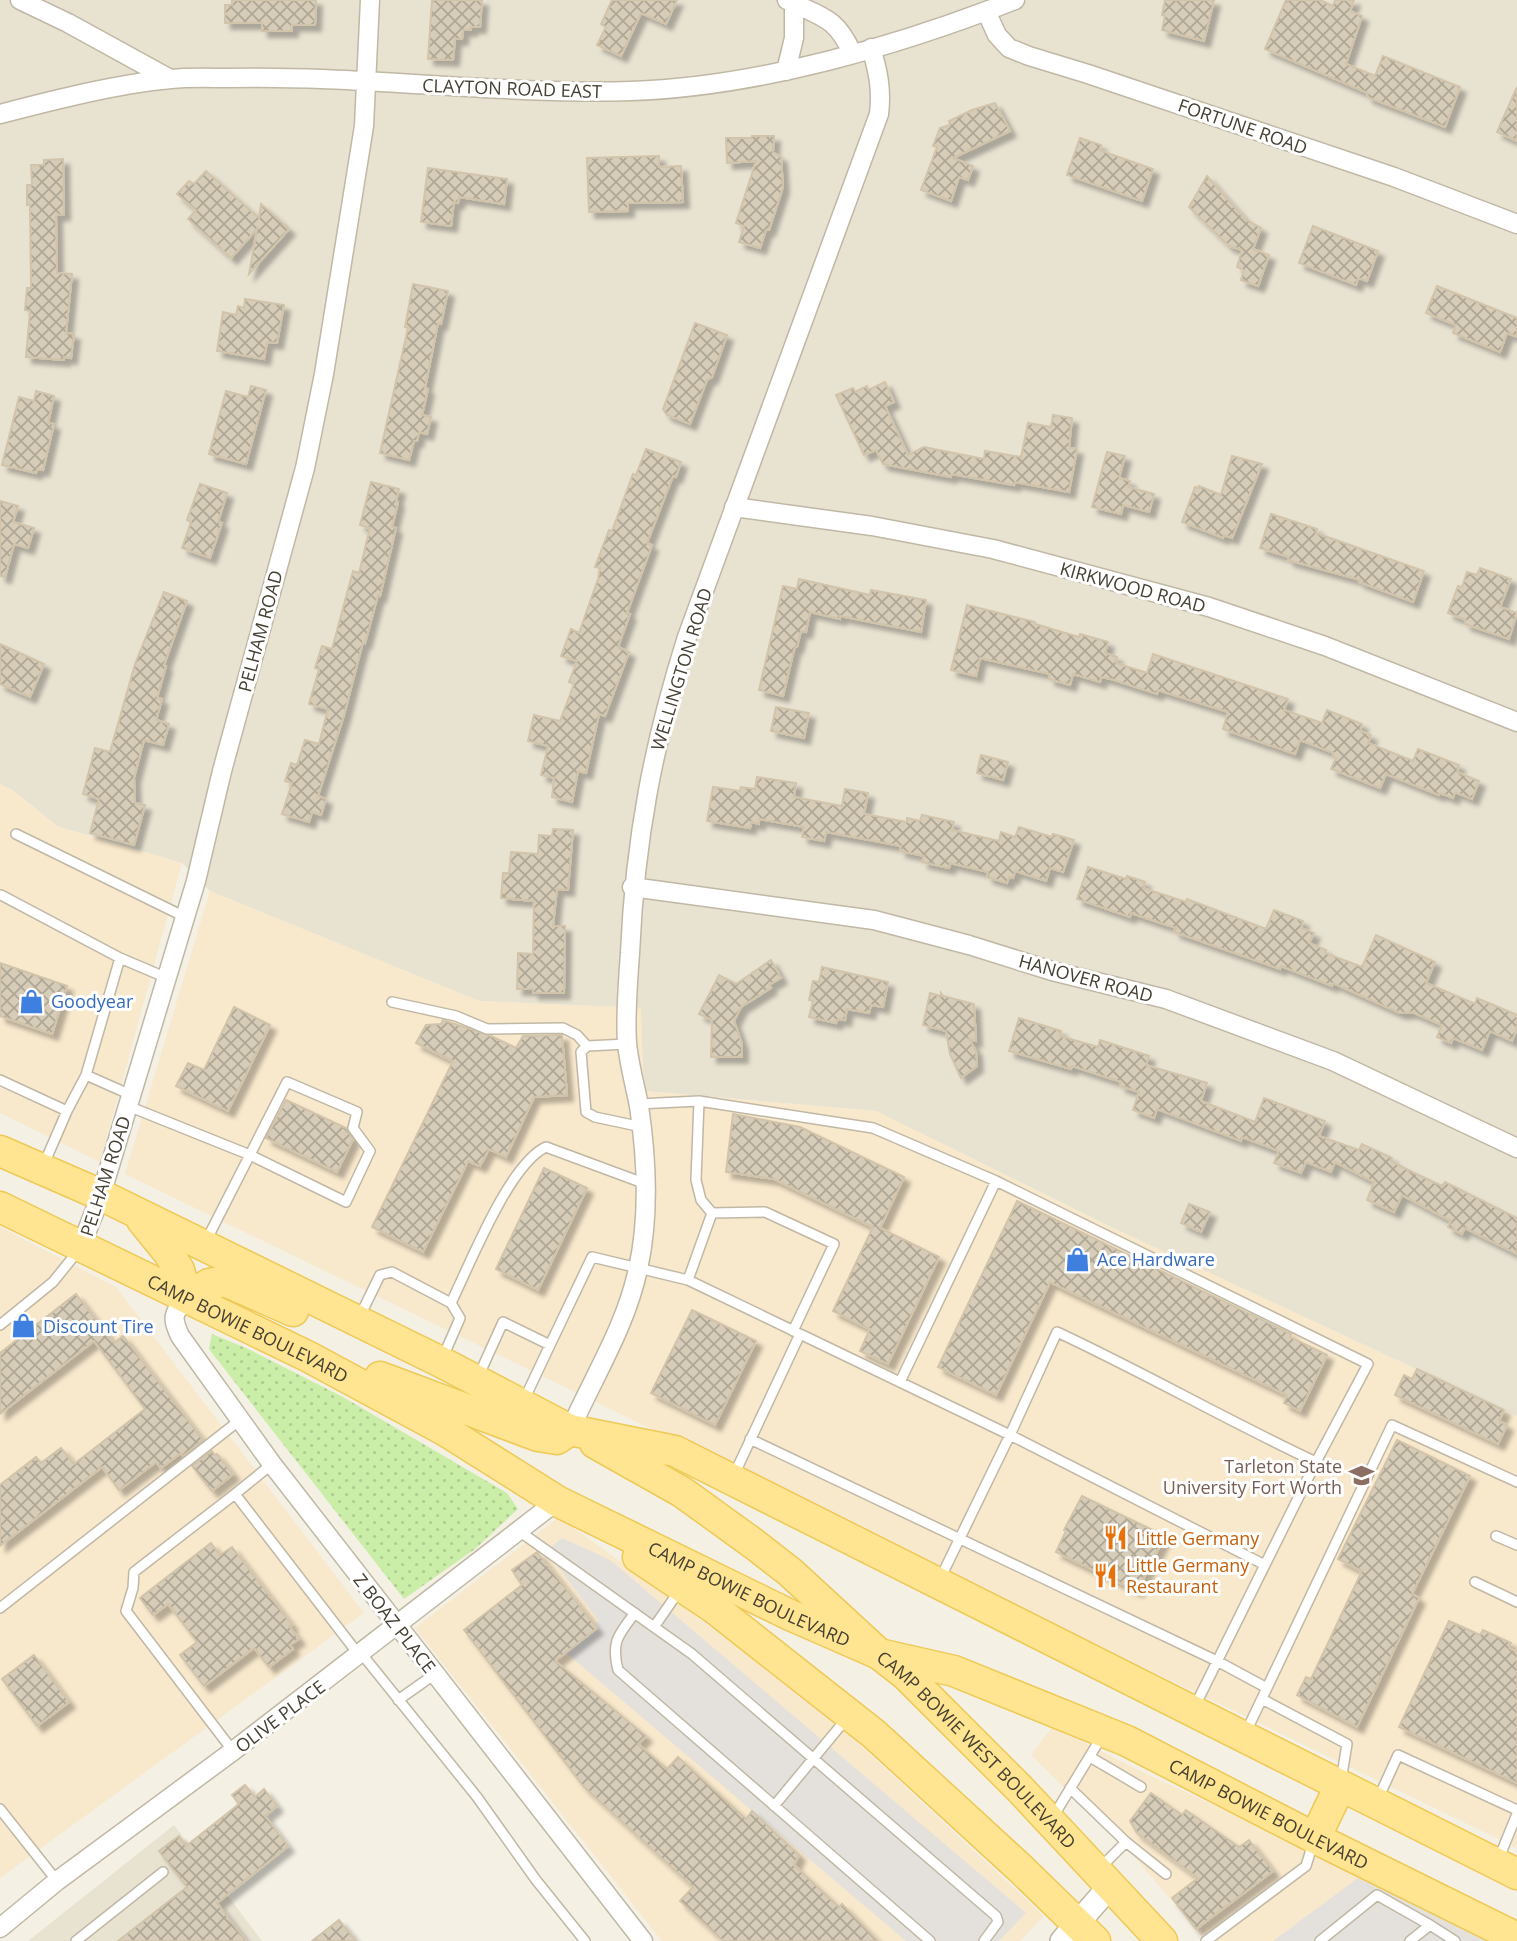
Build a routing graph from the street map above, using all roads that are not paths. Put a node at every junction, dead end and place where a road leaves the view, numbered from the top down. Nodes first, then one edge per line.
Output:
1 (20, 0) edge
2 (370, 0) edge
3 (1015, 0) edge
4 (791, 2) edge
5 (986, 11) junction
6 (871, 48) junction
7 (852, 53) junction
8 (786, 71) junction
9 (170, 79) junction
10 (365, 81) junction
11 (0, 114) edge
12 (1517, 223) edge
13 (734, 507) junction
14 (1517, 722) edge
15 (16, 834) dead end
16 (632, 887) junction
17 (1, 895) edge
18 (185, 917) junction
19 (120, 958) junction
20 (167, 978) junction
21 (392, 1002) dead end
22 (627, 1044) junction
23 (587, 1046) junction
24 (86, 1075) junction
25 (0, 1080) edge
26 (130, 1100) junction
27 (699, 1101) junction
28 (638, 1104) junction
29 (67, 1111) junction
30 (642, 1127) junction
31 (1517, 1148) edge
32 (0, 1151) edge
33 (250, 1155) junction
34 (41, 1170) junction
35 (996, 1181) junction
36 (647, 1185) junction
37 (101, 1195) junction
38 (1, 1212) edge
39 (135, 1212) junction
40 (712, 1213) junction
41 (81, 1246) junction
42 (204, 1246) junction
43 (639, 1267) junction
44 (688, 1280) junction
45 (187, 1298) junction
46 (451, 1303) junction
47 (358, 1321) junction
48 (0, 1325) edge
49 (797, 1333) junction
50 (389, 1336) junction
51 (550, 1345) junction
52 (309, 1357) junction
53 (441, 1362) junction
54 (477, 1380) junction
55 (900, 1382) junction
56 (522, 1404) junction
57 (240, 1420) junction
58 (570, 1430) junction
59 (1010, 1435) junction
60 (750, 1439) junction
61 (1316, 1462) junction
62 (272, 1464) junction
63 (732, 1479) junction
64 (1517, 1482) edge
65 (234, 1494) junction
66 (557, 1502) junction
67 (519, 1531) junction
68 (1496, 1536) dead end
69 (959, 1540) junction
70 (1517, 1545) edge
71 (1265, 1565) junction
72 (938, 1582) junction
73 (1475, 1582) dead end
74 (682, 1587) junction
75 (1517, 1602) edge
76 (0, 1608) edge
77 (635, 1613) junction
78 (396, 1624) junction
79 (654, 1627) junction
80 (360, 1654) junction
81 (879, 1654) junction
82 (1217, 1661) junction
83 (435, 1674) junction
84 (1267, 1688) junction
85 (398, 1699) junction
86 (1262, 1699) junction
87 (1192, 1711) junction
88 (850, 1715) junction
89 (1244, 1737) junction
90 (1097, 1744) junction
91 (233, 1751) junction
92 (814, 1759) junction
93 (1340, 1786) junction
94 (1142, 1787) dead end
95 (1070, 1788) junction
96 (1376, 1804) junction
97 (774, 1806) junction
98 (0, 1809) edge
99 (1517, 1812) edge
100 (1050, 1821) junction
101 (1315, 1838) junction
102 (1126, 1842) junction
103 (1507, 1869) edge
104 (163, 1872) dead end
105 (1166, 1874) dead end
106 (1104, 1878) junction
107 (57, 1881) junction
108 (1430, 1925) junction
109 (0, 1928) edge
110 (1078, 1935) edge
111 (634, 1938) edge
112 (1517, 1938) edge
113 (76, 1941) edge
114 (585, 1941) edge
115 (930, 1941) edge
116 (984, 1941) edge
117 (1162, 1941) edge
118 (1206, 1941) edge
119 (1320, 1941) edge
120 (1410, 1941) edge
121 (1455, 1941) edge

1 - 9 street
2 - 10 street, PELHAM ROAD
3 - 5 street, CLAYTON ROAD EAST
4 - 7 street
4 - 8 street
5 - 6 street, CLAYTON ROAD EAST
5 - 12 street, FORTUNE ROAD
6 - 7 street, CLAYTON ROAD EAST
6 - 13 street, WELLINGTON ROAD
7 - 8 street, CLAYTON ROAD EAST
8 - 10 street, CLAYTON ROAD EAST
9 - 10 street, CLAYTON ROAD EAST
9 - 11 street, CLAYTON ROAD EAST
10 - 18 street, PELHAM ROAD
13 - 14 street, KIRKWOOD ROAD
13 - 16 street, WELLINGTON ROAD
15 - 18 lane
16 - 22 street, WELLINGTON ROAD
16 - 31 street, HANOVER ROAD
17 - 19 lane
18 - 20 street, PELHAM ROAD
19 - 20 lane
19 - 24 lane
20 - 26 street, PELHAM ROAD
21 - 23 lane
22 - 23 lane
22 - 28 street, WELLINGTON ROAD
23 - 30 lane
24 - 26 lane
24 - 29 lane
25 - 29 lane
26 - 33 lane
26 - 37 street, PELHAM ROAD
27 - 28 lane
27 - 35 lane
27 - 40 lane
28 - 30 street, WELLINGTON ROAD
29 - 34 lane
30 - 36 street, WELLINGTON ROAD
32 - 34 main road
33 - 33 lane
33 - 42 lane
34 - 37 main road
35 - 55 lane
35 - 61 lane
36 - 43 street, WELLINGTON ROAD
36 - 46 lane
37 - 39 main road
37 - 41 street, PELHAM ROAD
38 - 41 main road, CAMP BOWIE BOULEVARD
39 - 42 main road
39 - 45 main road
40 - 44 lane
40 - 49 lane
41 - 45 main road, CAMP BOWIE BOULEVARD
41 - 48 lane
42 - 47 main road
43 - 44 lane
43 - 51 lane
43 - 58 street, WELLINGTON ROAD
44 - 49 lane
45 - 50 main road
45 - 52 main road, CAMP BOWIE BOULEVARD
45 - 57 street, Z BOAZ PLACE
46 - 47 lane
46 - 53 lane
47 - 50 main road
49 - 55 lane
49 - 60 lane
50 - 53 main road
51 - 54 lane
51 - 56 lane
52 - 58 main road
52 - 66 main road, CAMP BOWIE BOULEVARD
53 - 54 main road
54 - 56 main road
55 - 59 lane
56 - 58 main road
57 - 62 street, Z BOAZ PLACE
57 - 76 lane
58 - 63 main road
58 - 81 main road, CAMP BOWIE WEST BOULEVARD
59 - 61 lane
59 - 69 lane
59 - 71 lane
60 - 63 lane
60 - 69 lane
61 - 71 lane
62 - 65 lane
62 - 78 street, Z BOAZ PLACE
63 - 72 main road
64 - 84 lane
65 - 80 lane
65 - 91 lane
66 - 67 street, OLIVE PLACE
66 - 74 main road
66 - 81 main road, CAMP BOWIE BOULEVARD
67 - 77 lane
67 - 78 street, OLIVE PLACE
68 - 70 lane
69 - 72 lane
69 - 82 lane
71 - 82 lane
72 - 87 main road
73 - 75 lane
74 - 79 lane
74 - 88 main road
77 - 79 lane
77 - 97 lane
78 - 80 street, OLIVE PLACE
78 - 83 street, Z BOAZ PLACE
79 - 92 lane
80 - 85 lane
80 - 91 street, OLIVE PLACE
81 - 90 main road, CAMP BOWIE BOULEVARD
81 - 100 main road, CAMP BOWIE WEST BOULEVARD
82 - 84 lane
82 - 87 lane
83 - 85 lane
83 - 111 street, Z BOAZ PLACE
84 - 86 lane
85 - 114 lane
86 - 89 lane
86 - 93 lane
87 - 89 main road
88 - 92 lane
88 - 110 main road
89 - 93 main road
90 - 94 lane
90 - 95 lane
90 - 101 main road, CAMP BOWIE BOULEVARD
91 - 107 street, OLIVE PLACE
92 - 97 lane
92 - 116 lane
93 - 96 main road
93 - 101 main road
95 - 100 lane
95 - 102 lane
96 - 99 lane
96 - 103 main road
97 - 115 lane
98 - 107 lane
99 - 103 lane
100 - 106 main road, CAMP BOWIE WEST BOULEVARD
101 - 112 main road, CAMP BOWIE BOULEVARD
101 - 118 lane
102 - 105 lane
102 - 106 lane
104 - 113 lane
106 - 110 street
106 - 117 main road, CAMP BOWIE WEST BOULEVARD
107 - 109 street, OLIVE PLACE
108 - 119 lane
108 - 120 lane
108 - 121 lane

